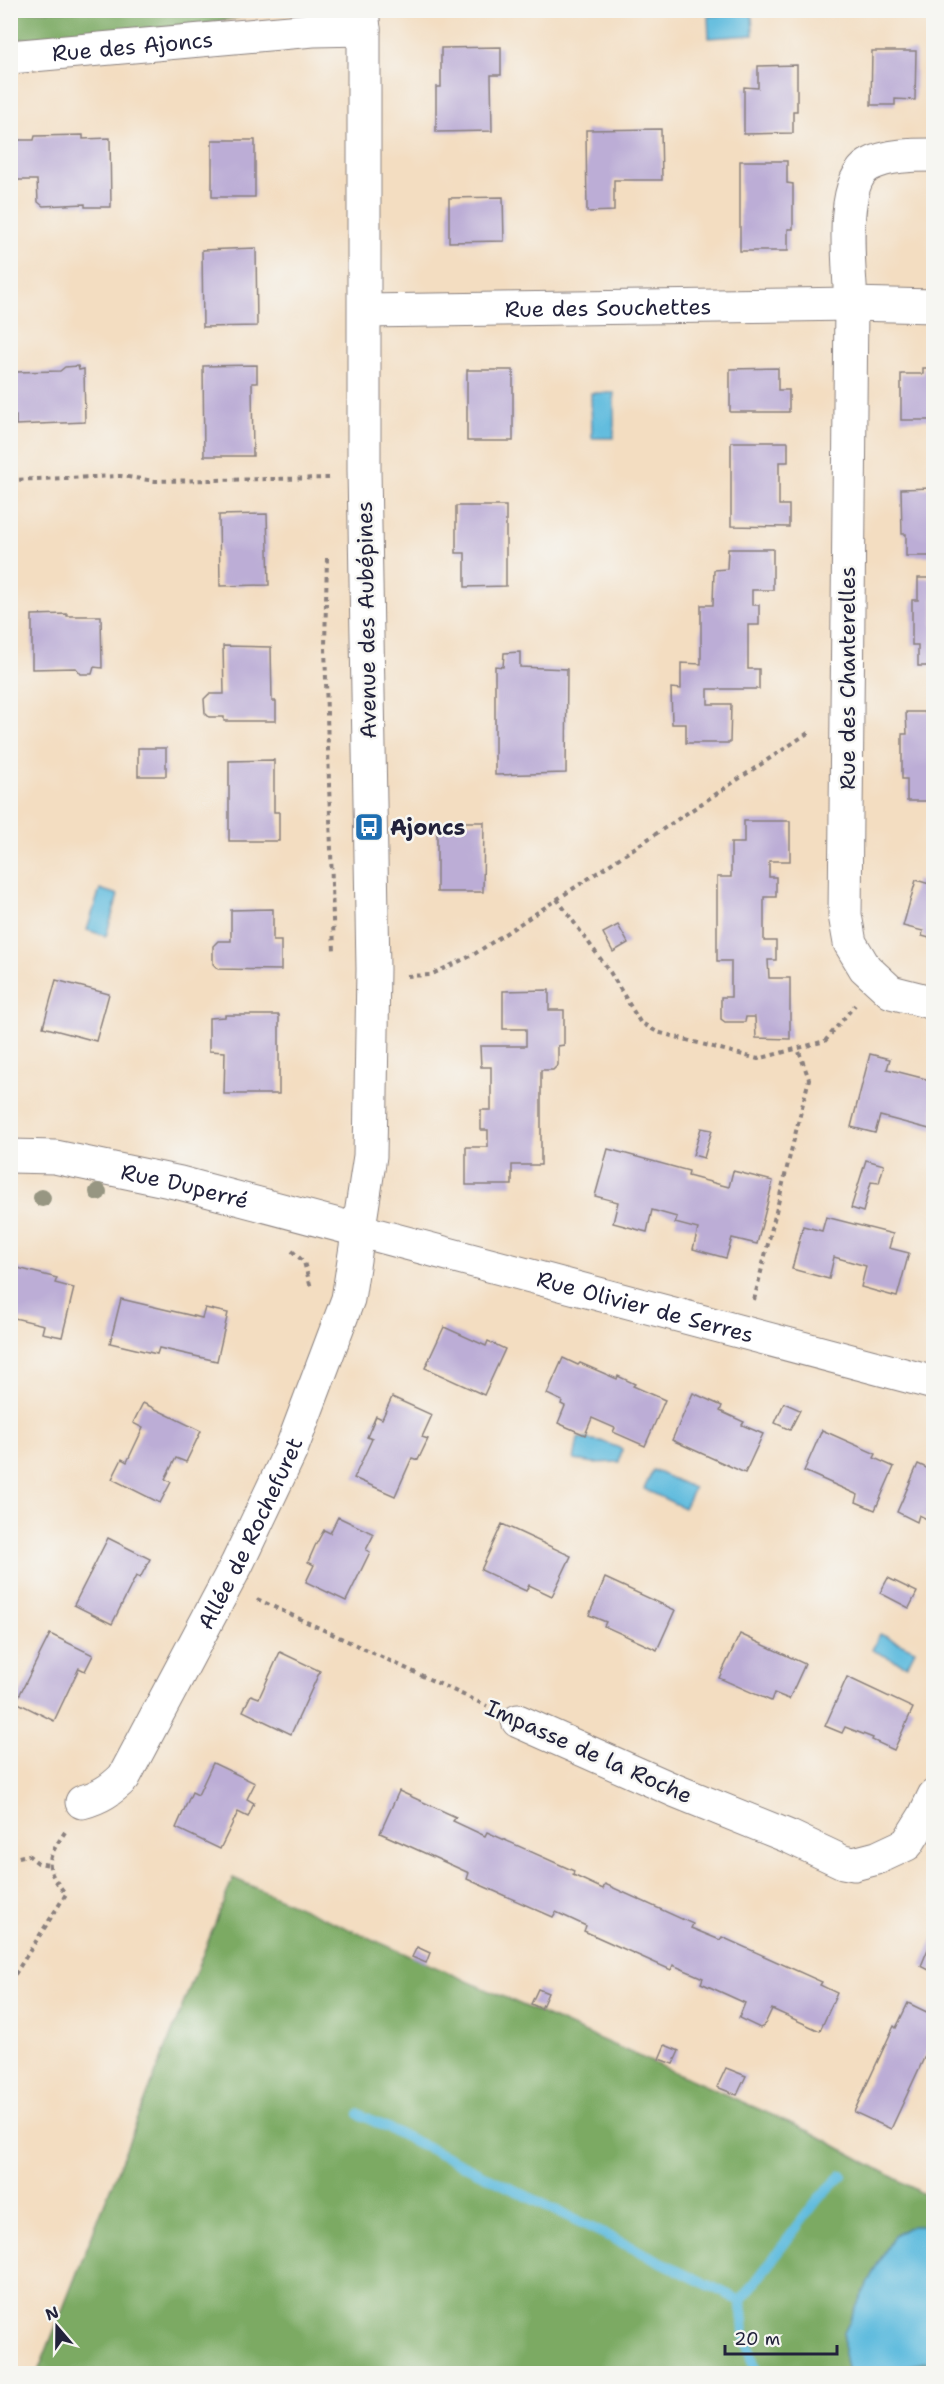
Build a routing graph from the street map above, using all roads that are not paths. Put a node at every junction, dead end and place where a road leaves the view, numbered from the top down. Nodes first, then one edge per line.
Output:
1 (363, 20) edge
2 (10, 57) edge
3 (933, 155) edge
4 (851, 304) junction
5 (933, 306) edge
6 (364, 311) junction
7 (933, 1003) edge
8 (10, 1156) edge
9 (358, 1228) junction
10 (933, 1383) edge
11 (518, 1720) road end
12 (933, 1796) edge
13 (82, 1802) dead end

1 - 2 street, Rue des Ajoncs
1 - 6 street, Avenue des Aubépines
3 - 4 street
4 - 5 street, Rue des Souchettes
4 - 6 street, Rue des Souchettes
4 - 7 street, Rue des Chanterelles
6 - 9 street, Avenue des Aubépines
8 - 9 street, Rue Duperré
9 - 10 street, Rue Olivier de Serres
9 - 13 street, Allée de Rochefuret
11 - 12 street, Impasse de la Roche

